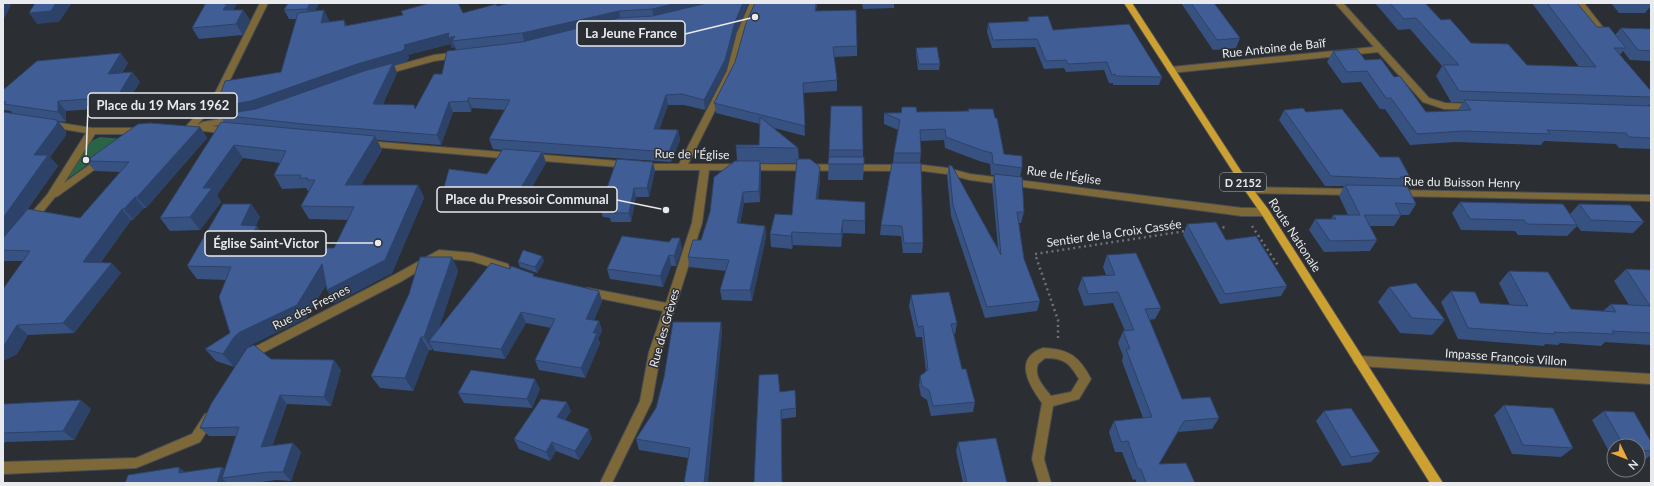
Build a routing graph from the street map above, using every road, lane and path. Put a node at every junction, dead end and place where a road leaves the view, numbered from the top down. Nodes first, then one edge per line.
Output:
1 (264, 3) edge
2 (754, 3) edge
3 (1128, 3) edge
4 (1339, 3) edge
5 (1580, 3) edge
6 (1613, 46) edge
7 (1380, 49) junction
8 (472, 54) edge
9 (1171, 70) junction
10 (372, 75) edge
11 (1482, 107) edge
12 (243, 118) edge
13 (40, 122) edge
14 (186, 127) junction
15 (92, 131) junction
16 (235, 132) edge
17 (128, 143) edge
18 (358, 144) edge
19 (108, 156) edge
20 (682, 167) junction
21 (705, 167) junction
22 (1249, 190) junction
23 (1368, 193) edge
24 (1384, 193) edge
25 (50, 197) junction
26 (1651, 198) edge
27 (1242, 212) junction
28 (1264, 212) junction
29 (24, 227) edge
30 (1214, 228) edge
31 (1192, 230) edge
32 (514, 271) edge
33 (578, 290) edge
34 (668, 308) junction
35 (1059, 353) junction
36 (1359, 361) junction
37 (242, 366) edge
38 (1651, 379) edge
39 (1048, 402) junction
40 (213, 412) edge
41 (3, 468) edge
42 (606, 483) edge
43 (1045, 483) edge
44 (1437, 483) edge

1 - 14 street
2 - 20 street
3 - 9 main road, Route Nationale / D 2152
4 - 7 street
5 - 6 street
7 - 9 street, Rue Antoine de Baïf
7 - 11 street
8 - 10 street
9 - 22 main road, Route Nationale / D 2152
12 - 14 street
13 - 15 street
14 - 16 street
15 - 17 street
15 - 25 street
18 - 20 street, Rue de l'Église
19 - 25 street
20 - 21 street, Rue de l'Église
21 - 27 street, Rue de l'Église
21 - 34 street, Rue des Grèves
22 - 23 street
22 - 28 main road, Route Nationale / D 2152
24 - 26 street, Rue du Buisson Henry
25 - 29 street
27 - 28 street, Rue de l'Église
27 - 30 path
28 - 36 main road, Route Nationale / D 2152
31 - 35 path, Sentier de la Croix Cassée
32 - 37 street, Rue des Fresnes
33 - 34 street
34 - 42 street, Rue des Grèves
35 - 39 street
35 - 39 street
36 - 38 street, Impasse François Villon
36 - 44 main road, Route Nationale / D 2152
39 - 43 street
40 - 41 street

